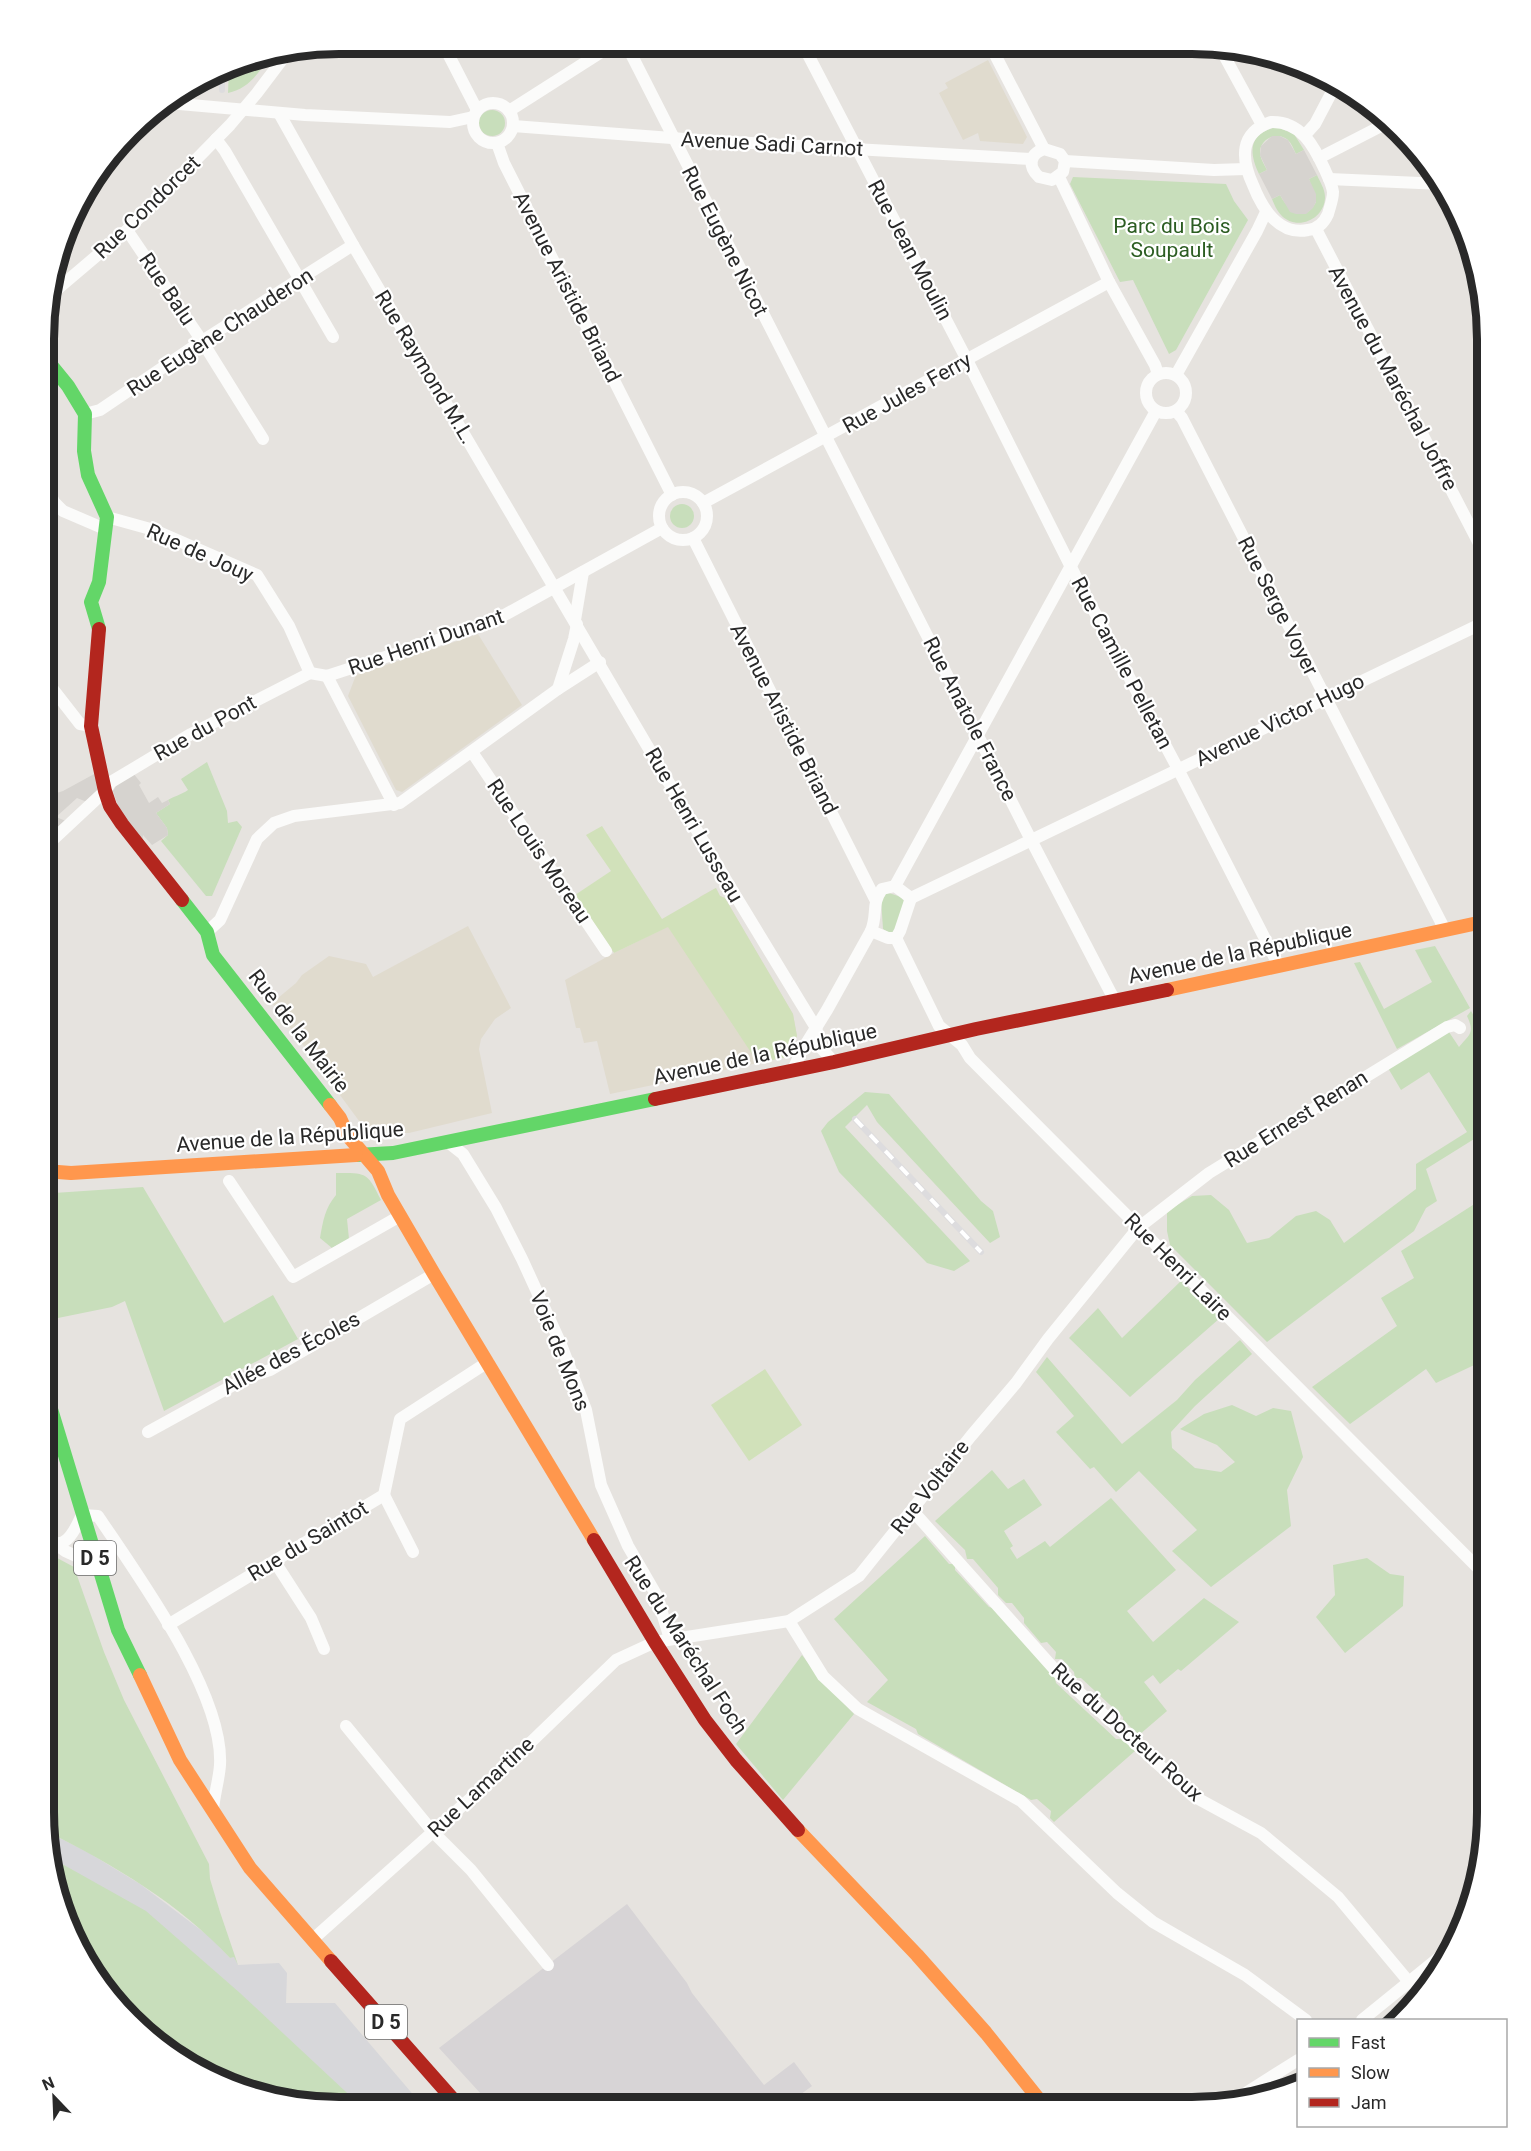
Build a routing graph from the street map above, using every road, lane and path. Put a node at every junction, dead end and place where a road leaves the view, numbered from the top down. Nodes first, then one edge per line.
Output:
1 (448, 54) edge
2 (598, 54) edge
3 (631, 54) edge
4 (808, 54) edge
5 (995, 54) edge
6 (1225, 56) edge
7 (283, 59) edge
8 (1332, 91) edge
9 (177, 104) edge
10 (242, 110) junction
11 (509, 111) junction
12 (279, 113) junction
13 (475, 113) junction
14 (1262, 125) junction
15 (513, 126) junction
16 (1381, 126) edge
17 (1305, 135) junction
18 (672, 138) junction
19 (216, 139) junction
20 (497, 142) junction
21 (856, 149) junction
22 (1044, 149) junction
23 (1319, 158) junction
24 (1031, 159) junction
25 (1065, 161) junction
26 (1246, 170) junction
27 (1059, 177) junction
28 (1329, 180) junction
29 (1431, 184) edge
30 (1266, 212) junction
31 (1316, 229) junction
32 (128, 230) junction
33 (353, 245) junction
34 (300, 279) junction
35 (1109, 282) junction
36 (58, 288) edge
37 (333, 337) dead end
38 (202, 341) junction
39 (967, 360) junction
40 (54, 369) edge
41 (1158, 374) junction
42 (1176, 375) junction
43 (1156, 411) junction
44 (1176, 411) junction
45 (86, 414) junction
46 (826, 437) junction
47 (264, 439) dead end
48 (672, 495) junction
49 (54, 502) edge
50 (703, 502) junction
51 (106, 523) junction
52 (662, 528) junction
53 (693, 538) junction
54 (1477, 540) edge
55 (1070, 565) junction
56 (583, 572) junction
57 (555, 588) junction
58 (576, 622) junction
59 (1477, 626) edge
60 (600, 662) junction
61 (310, 673) junction
62 (327, 676) junction
63 (558, 689) junction
64 (54, 691) edge
65 (1325, 698) junction
66 (92, 726) junction
67 (978, 735) junction
68 (472, 752) junction
69 (1178, 769) junction
70 (105, 791) junction
71 (394, 805) junction
72 (54, 839) edge
73 (1031, 840) junction
74 (895, 886) junction
75 (911, 898) junction
76 (875, 899) junction
77 (1477, 923) edge
78 (871, 930) junction
79 (1445, 930) junction
80 (207, 932) junction
81 (896, 938) junction
82 (606, 951) dead end
83 (1279, 966) junction
84 (1115, 1001) junction
85 (816, 1028) junction
86 (1460, 1028) dead end
87 (950, 1036) junction
88 (834, 1062) junction
89 (793, 1070) junction
90 (449, 1143) junction
91 (362, 1154) junction
92 (54, 1172) edge
93 (71, 1173) junction
94 (54, 1180) edge
95 (229, 1181) dead end
96 (400, 1216) junction
97 (1138, 1228) junction
98 (434, 1274) junction
99 (488, 1362) junction
100 (54, 1420) edge
101 (148, 1432) dead end
102 (384, 1495) junction
103 (912, 1510) junction
104 (82, 1515) junction
105 (54, 1540) edge
106 (54, 1543) edge
107 (413, 1552) dead end
108 (275, 1562) junction
109 (98, 1566) junction
110 (1477, 1567) edge
111 (789, 1621) junction
112 (168, 1625) junction
113 (670, 1639) junction
114 (655, 1642) junction
115 (324, 1649) dead end
116 (346, 1726) dead end
117 (213, 1810) junction
118 (433, 1832) junction
119 (312, 1940) junction
120 (1436, 1960) edge
121 (548, 1965) dead end
122 (1409, 1982) junction
123 (1305, 2019) edge
124 (1367, 2019) edge
125 (1297, 2061) edge
126 (1247, 2092) edge
127 (451, 2097) edge
128 (1037, 2097) edge

1 - 13 street
2 - 11 street
3 - 18 street, Rue Eugène Nicot
4 - 21 street, Rue Jean Moulin
5 - 22 street
6 - 14 street
7 - 10 street, Rue Condorcet
8 - 17 street
9 - 10 street
10 - 12 street
10 - 19 street, Rue Condorcet
11 - 13 street
11 - 15 street
12 - 13 street
12 - 33 street, Rue Raymond M.L.
13 - 20 street
14 - 17 street
14 - 26 street
15 - 18 street, Avenue Sadi Carnot
15 - 20 street
16 - 23 street
17 - 23 street
18 - 21 street, Avenue Sadi Carnot
18 - 46 street, Rue Eugène Nicot
19 - 32 street, Rue Condorcet
19 - 34 street
20 - 48 street, Avenue Aristide Briand
21 - 24 street, Avenue Sadi Carnot
21 - 39 street, Rue Jean Moulin
22 - 24 street
22 - 25 street
23 - 28 street
24 - 27 street
25 - 26 street
25 - 27 street
26 - 30 street
27 - 35 street
28 - 29 street
28 - 31 street
30 - 31 street
30 - 42 street
31 - 54 street, Avenue du Maréchal Joffre
32 - 36 street, Rue Condorcet
32 - 38 street, Rue Balu
33 - 34 street, Rue Eugène Chauderon
33 - 57 street, Rue Raymond M.L.
34 - 37 street
34 - 38 street, Rue Eugène Chauderon
35 - 39 street, Rue Jules Ferry
35 - 41 street
38 - 45 street, Rue Eugène Chauderon
38 - 47 street, Rue Balu
39 - 46 street, Rue Jules Ferry
39 - 55 street, Rue Camille Pelletan
40 - 45 main road
41 - 42 street
41 - 43 street
42 - 44 street
43 - 44 street
43 - 55 street
44 - 65 street, Rue Serge Voyer
45 - 51 main road
46 - 50 street, Rue Jules Ferry
46 - 67 street, Rue Anatole France
48 - 50 street
48 - 52 street
49 - 51 street, Rue de Jouy
50 - 53 street
51 - 61 street, Rue de Jouy
51 - 66 main road, Rue de la Mairie
52 - 53 street
52 - 56 street
53 - 76 street, Avenue Aristide Briand
55 - 67 street
55 - 69 street, Rue Camille Pelletan
56 - 57 street
56 - 58 street
57 - 58 street, Rue Raymond M.L.
57 - 62 street, Rue Henri Dunant
58 - 60 street, Rue Henri Lusseau
58 - 63 street
59 - 65 street, Avenue Victor Hugo
60 - 63 street
60 - 85 street, Rue Henri Lusseau
61 - 62 street
61 - 70 street, Rue du Pont
62 - 71 street
63 - 68 street
64 - 66 street
65 - 69 street, Avenue Victor Hugo
65 - 79 street, Rue Serge Voyer
66 - 70 main road, Rue de la Mairie
67 - 73 street, Rue Anatole France
67 - 74 street
68 - 71 street
68 - 82 street, Rue Louis Moreau
69 - 73 street, Avenue Victor Hugo
69 - 83 street, Rue Camille Pelletan
70 - 72 street, Rue du Pont
70 - 80 main road, Rue de la Mairie
71 - 80 street
73 - 75 street, Avenue Victor Hugo
73 - 84 street, Rue Anatole France
74 - 75 street
74 - 76 street
75 - 81 street
76 - 78 street
77 - 79 main road, Avenue de la République
78 - 81 street
78 - 85 street
79 - 83 main road, Avenue de la République
80 - 91 main road, Rue de la Mairie
81 - 87 street, Rue Henri Laire
83 - 84 main road, Avenue de la République
84 - 87 main road, Avenue de la République
85 - 88 street, Rue Henri Lusseau
85 - 89 street
86 - 97 street, Rue Ernest Renan
87 - 88 main road, Avenue de la République
87 - 97 street, Rue Henri Laire
88 - 89 main road, Avenue de la République
89 - 90 main road, Avenue de la République
90 - 91 main road, Avenue de la République
90 - 113 street, Voie de Mons
91 - 93 main road, Avenue de la République
91 - 96 main road, Rue du Maréchal Foch
92 - 93 main road, Avenue de la République
93 - 94 main road
95 - 96 street
96 - 98 main road, Rue du Maréchal Foch
97 - 103 street, Rue Voltaire
97 - 110 street, Rue Henri Laire
98 - 99 main road, Rue du Maréchal Foch
98 - 101 street, Allée des Écoles
99 - 102 street, Rue du Saintot
99 - 114 main road, Rue du Maréchal Foch
100 - 104 main road, D 5
102 - 107 street
102 - 108 street, Rue du Saintot
103 - 111 street, Rue Voltaire
103 - 122 street, Rue du Docteur Roux
104 - 105 street
104 - 109 main road, D 5
104 - 112 street
106 - 109 street
108 - 112 street, Rue du Saintot
108 - 115 street
109 - 117 main road, D 5
111 - 113 street, Rue Voltaire
111 - 123 street
112 - 117 street
113 - 114 street, Rue Voltaire
114 - 118 street, Rue Lamartine
114 - 128 main road, Rue du Maréchal Foch
116 - 118 street
117 - 119 main road, D 5
118 - 119 street, Rue Lamartine
118 - 121 street
119 - 127 main road, D 5
120 - 122 street
122 - 124 street
125 - 126 street

